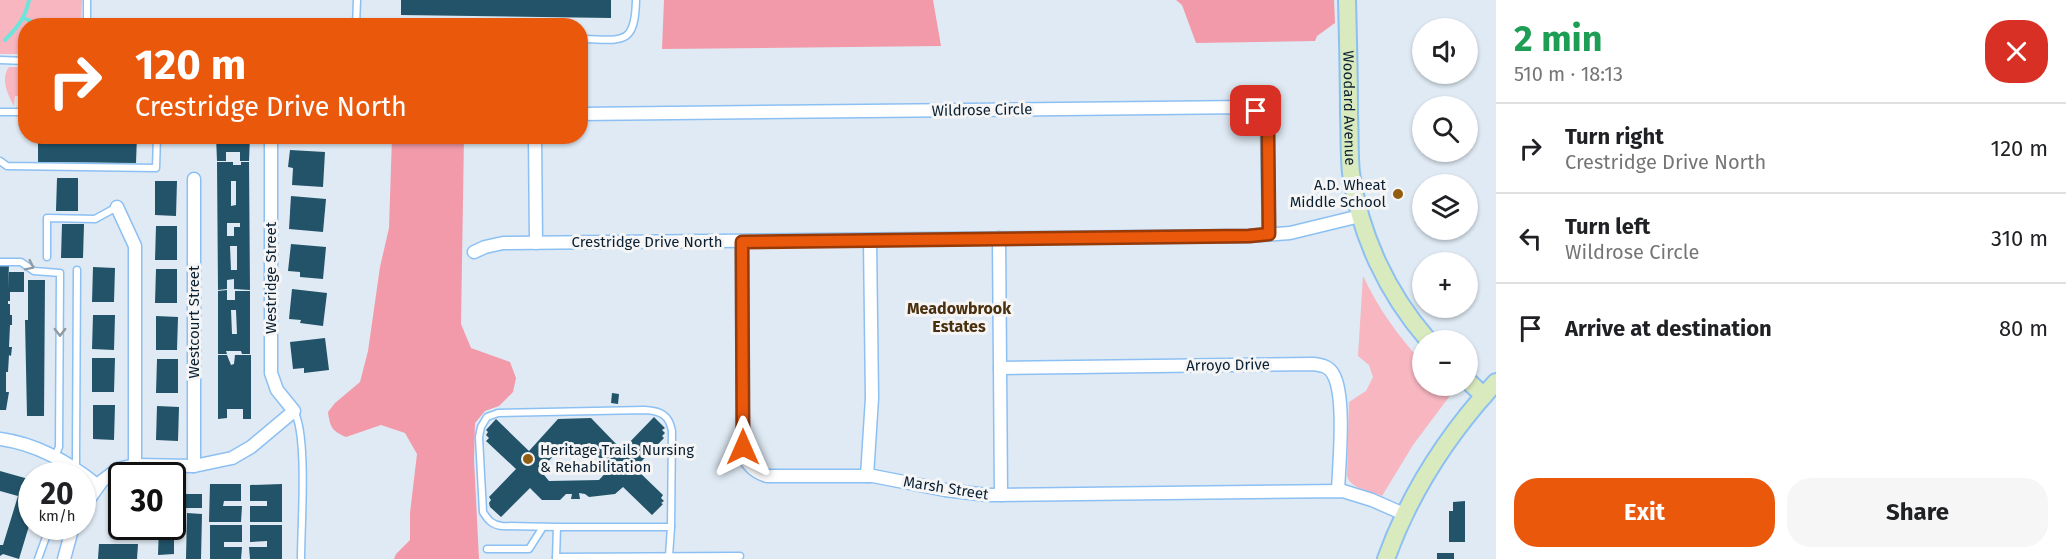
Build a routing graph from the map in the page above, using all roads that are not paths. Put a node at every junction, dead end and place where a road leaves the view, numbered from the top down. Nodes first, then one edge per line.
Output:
1 (87, 0) edge
2 (357, 0) edge
3 (636, 0) edge
4 (1347, 0) edge
5 (87, 18) edge
6 (356, 18) edge
7 (588, 39) edge
8 (0, 60) edge
9 (18, 61) edge
10 (0, 112) edge
11 (18, 112) edge
12 (588, 114) edge
13 (157, 144) edge
14 (271, 144) edge
15 (535, 144) edge
16 (0, 160) edge
17 (194, 179) dead end
18 (117, 207) joint
19 (1360, 216) junction
20 (1269, 234) junction
21 (999, 238) junction
22 (870, 240) junction
23 (742, 242) junction
24 (536, 243) junction
25 (474, 252) dead end
26 (47, 256) dead end
27 (0, 262) edge
28 (77, 270) dead end
29 (1420, 330) edge
30 (1000, 368) junction
31 (1496, 382) edge
32 (1478, 390) edge
33 (1484, 396) junction
34 (294, 411) junction
35 (0, 439) edge
36 (55, 456) junction
37 (62, 462) edge
38 (74, 462) edge
39 (135, 462) edge
40 (186, 466) edge
41 (194, 466) junction
42 (867, 476) junction
43 (108, 478) edge
44 (98, 486) joint
45 (96, 489) edge
46 (1338, 491) junction
47 (1001, 495) junction
48 (1404, 514) junction
49 (543, 527) junction
50 (556, 527) junction
51 (671, 527) junction
52 (45, 540) edge
53 (69, 540) edge
54 (487, 549) dead end
55 (669, 556) junction
56 (740, 556) dead end
57 (301, 558) edge
58 (556, 558) edge
59 (38, 559) edge
60 (64, 559) edge
61 (1386, 559) edge

1 - 5 lane
2 - 6 lane
3 - 7 lane
4 - 19 street, Woodard Avenue
8 - 9 lane
10 - 11 lane
12 - 20 street, Wildrose Circle
13 - 16 lane
14 - 34 street, Westridge Street
15 - 24 street
17 - 41 street, Westcourt Street
18 - 26 lane
18 - 39 street
19 - 20 street, Crestridge Drive North
19 - 29 street, Woodard Avenue
20 - 21 street, Crestridge Drive North
21 - 22 street, Crestridge Drive North
21 - 30 street
22 - 23 street, Crestridge Drive North
22 - 42 street
23 - 24 street, Crestridge Drive North
23 - 42 street, Marsh Street
24 - 25 street, Crestridge Drive North
27 -> 36 lane
28 - 38 lane
30 - 46 street, Arroyo Drive
30 - 47 street
31 - 33 street
32 - 33 street
33 - 48 street
34 - 41 street
34 - 57 lane
35 - 36 street
36 - 37 street
40 - 41 street
42 - 47 street, Marsh Street
43 - 44 street
44 - 45 street
46 - 47 street, Marsh Street
46 - 48 street, Marsh Street
48 - 61 street
49 - 50 lane
49 - 51 lane
49 - 54 lane
50 - 51 lane
50 - 58 lane
51 - 55 lane
52 - 59 lane
53 - 60 street
55 - 56 lane
55 - 58 lane

